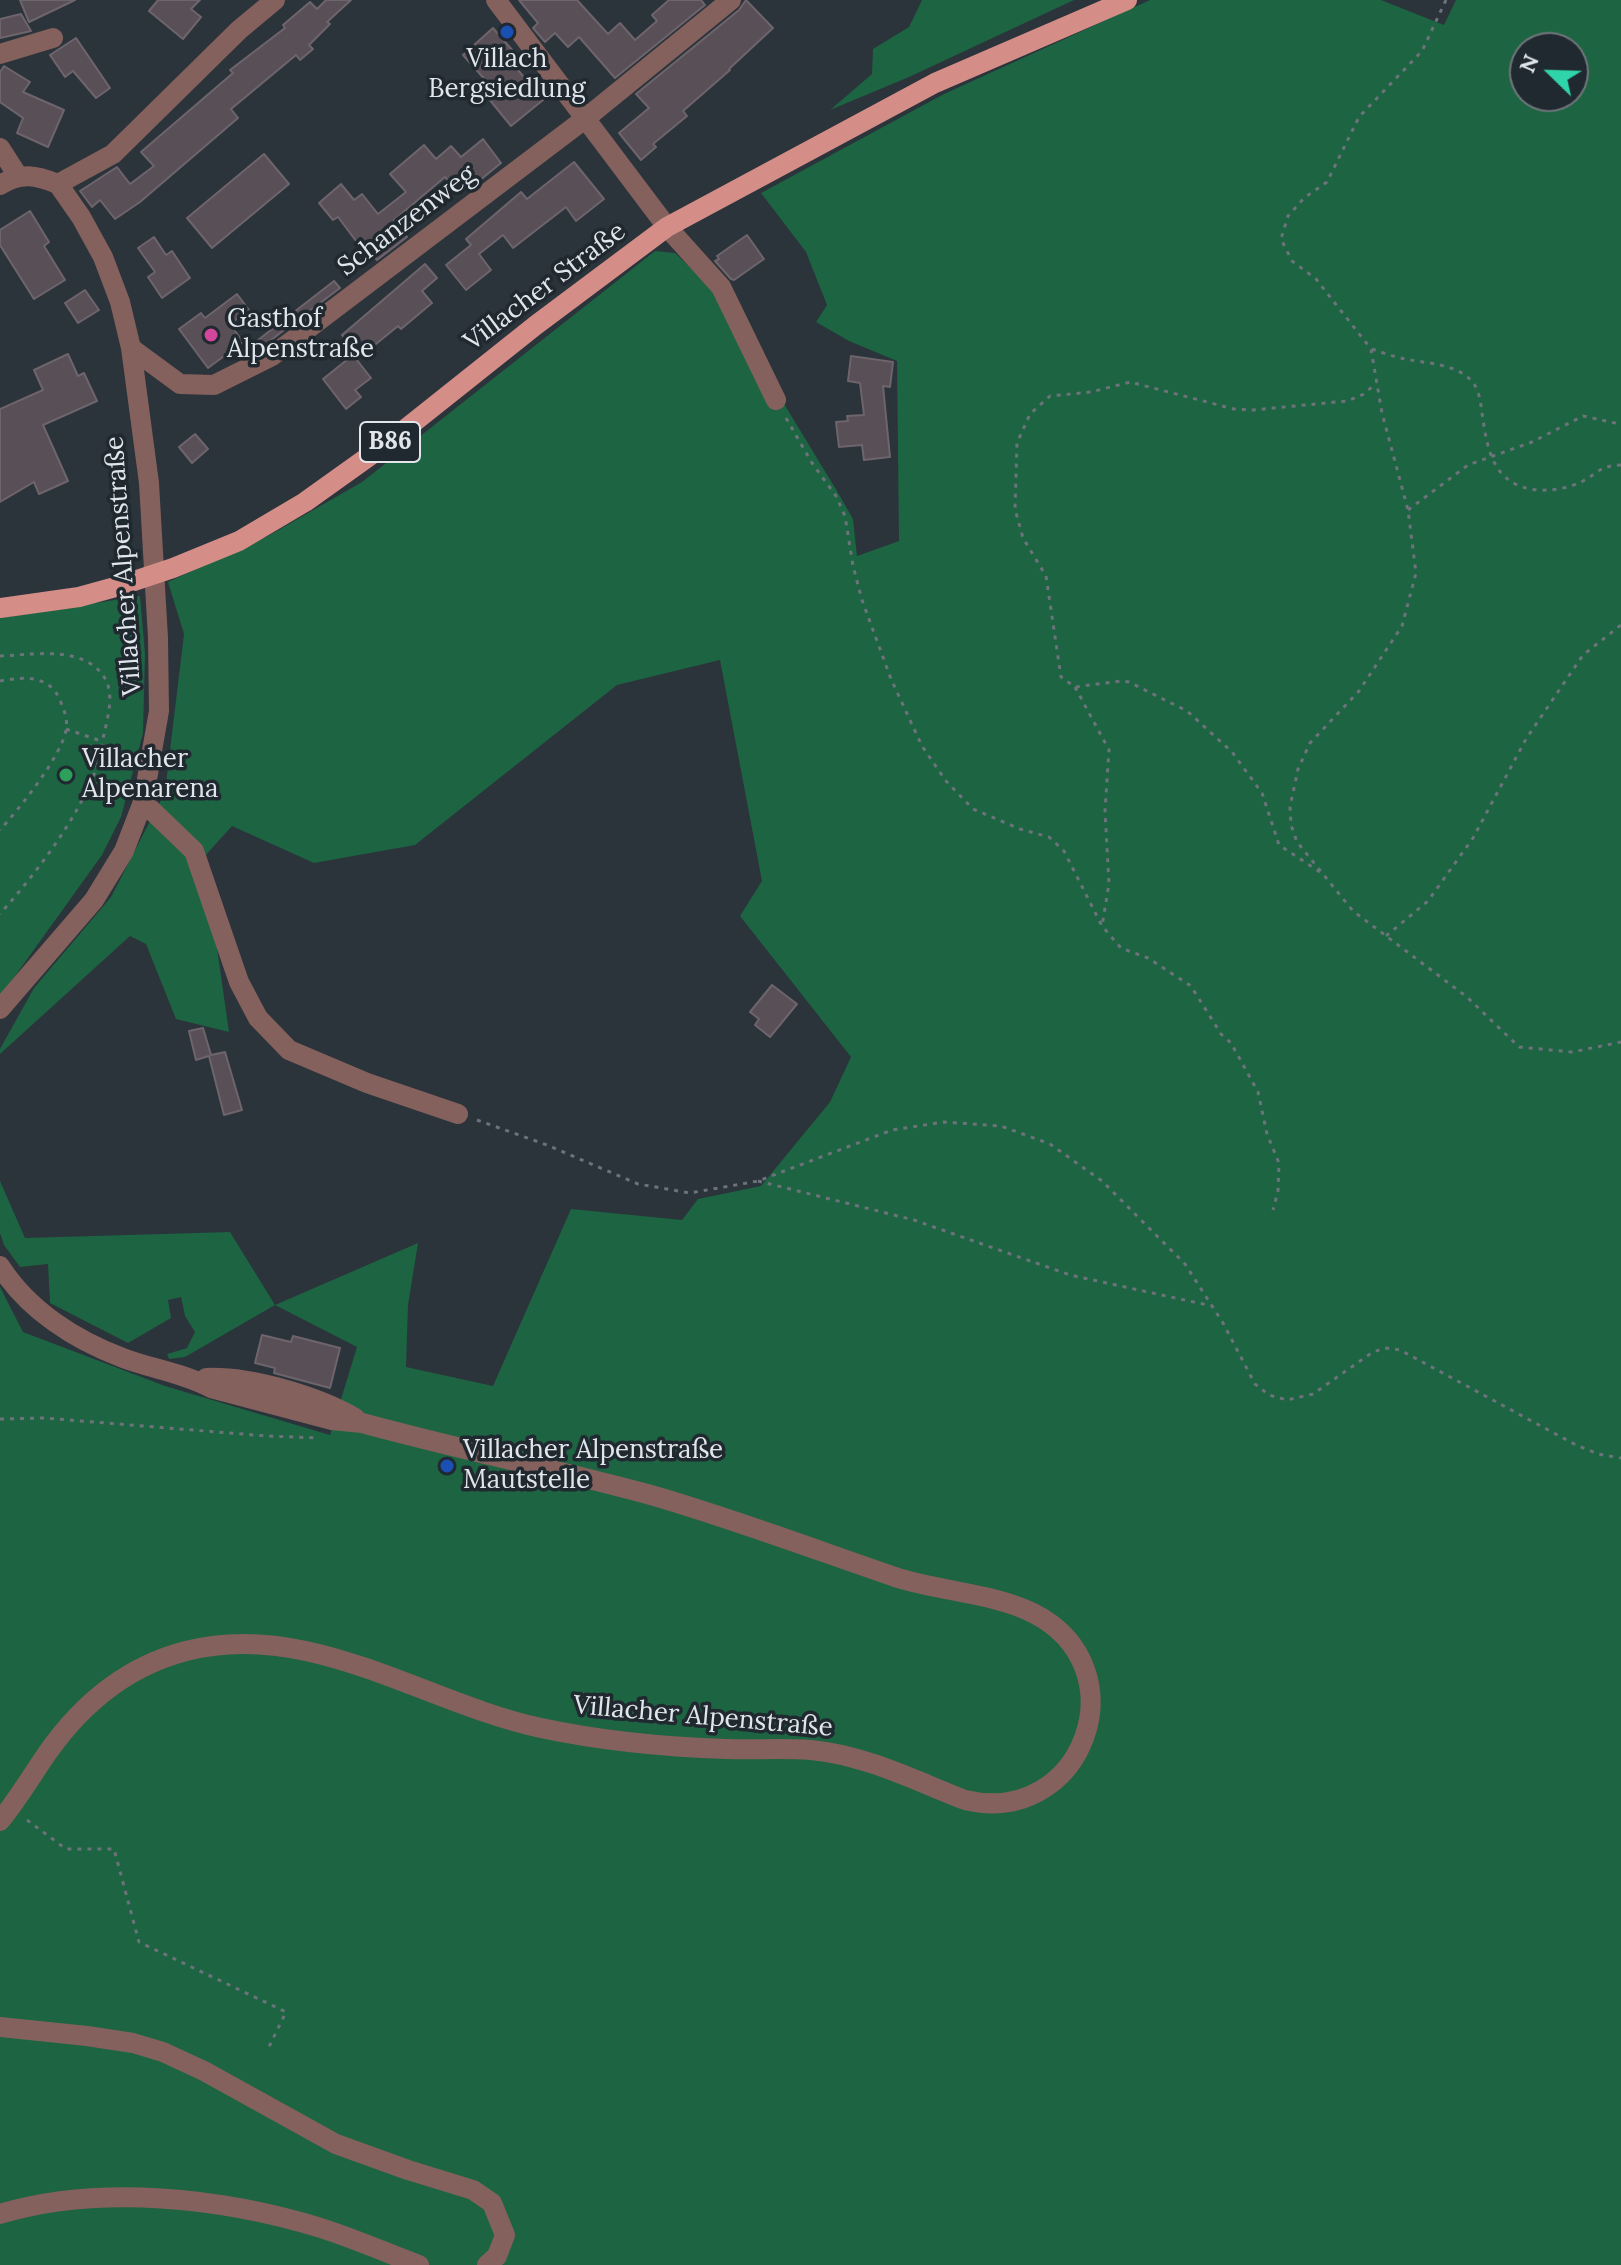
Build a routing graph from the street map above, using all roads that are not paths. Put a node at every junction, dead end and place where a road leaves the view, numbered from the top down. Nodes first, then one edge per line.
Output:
1 (275, 0) edge
2 (496, 0) edge
3 (731, 0) edge
4 (1127, 0) edge
5 (53, 38) dead end
6 (0, 54) edge
7 (586, 118) junction
8 (0, 148) edge
9 (9, 180) edge
10 (58, 184) junction
11 (667, 227) junction
12 (131, 348) junction
13 (776, 400) road end
14 (0, 608) edge
15 (143, 802) junction
16 (0, 1009) edge
17 (458, 1114) road end
18 (0, 1266) edge
19 (6, 1814) edge
20 (0, 2027) edge
21 (0, 2214) edge
22 (419, 2265) edge
23 (487, 2265) edge

1 - 10 street
2 - 7 street
3 - 7 street, Schanzenweg
4 - 11 main road, Villacher Straße / B86
5 - 6 street
7 - 11 street
7 - 12 street, Schanzenweg
8 - 9 street
9 - 10 street
10 - 12 street, Villacher Alpenstraße
11 - 13 street
11 - 14 main road, Villacher Straße / B86
12 - 15 street, Villacher Alpenstraße
15 - 16 street, Villacher Alpenstraße
15 - 17 street
18 - 19 street, Villacher Alpenstraße
20 - 23 street
21 - 22 street

